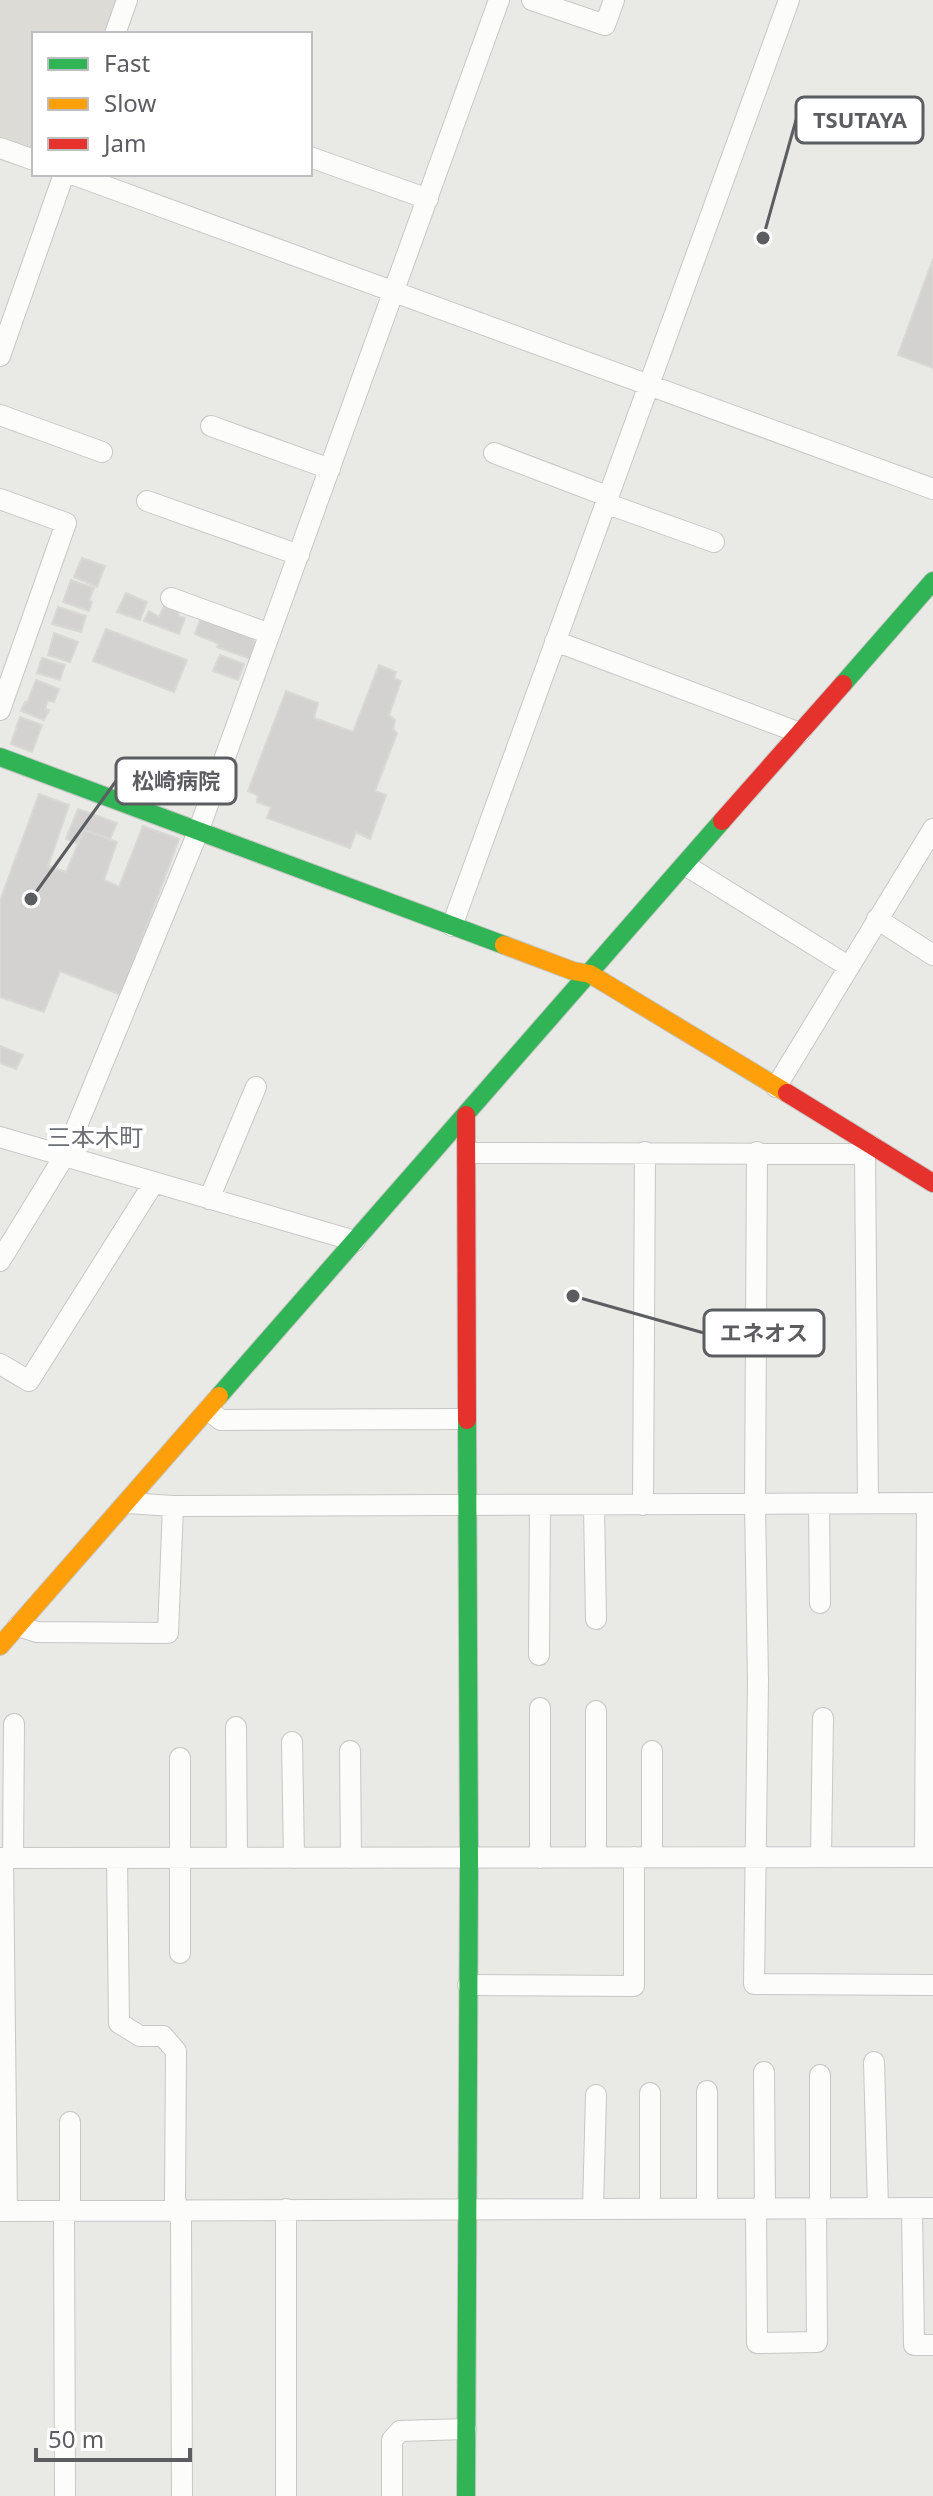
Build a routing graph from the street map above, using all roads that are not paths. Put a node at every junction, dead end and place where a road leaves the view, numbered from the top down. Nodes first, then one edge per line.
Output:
1 (127, 0) edge
2 (499, 0) edge
3 (532, 0) edge
4 (614, 0) edge
5 (789, 0) edge
6 (116, 32) edge
7 (0, 148) edge
8 (312, 158) edge
9 (32, 159) edge
10 (63, 176) edge
11 (77, 176) edge
12 (428, 199) junction
13 (394, 292) junction
14 (0, 356) edge
15 (649, 383) junction
16 (0, 415) edge
17 (211, 426) dead end
18 (102, 452) dead end
19 (494, 453) dead end
20 (330, 469) junction
21 (933, 489) edge
22 (0, 499) edge
23 (606, 500) junction
24 (147, 501) dead end
25 (714, 542) dead end
26 (299, 555) junction
27 (933, 581) edge
28 (171, 598) dead end
29 (270, 634) junction
30 (555, 641) junction
31 (0, 710) edge
32 (800, 733) junction
33 (0, 757) edge
34 (933, 829) edge
35 (198, 832) junction
36 (685, 865) junction
37 (877, 919) junction
38 (452, 926) junction
39 (933, 955) edge
40 (848, 966) junction
41 (590, 974) junction
42 (256, 1087) dead end
43 (776, 1087) junction
44 (466, 1115) junction
45 (0, 1137) edge
46 (869, 1150) junction
47 (645, 1152) junction
48 (757, 1152) junction
49 (467, 1153) junction
50 (65, 1155) junction
51 (933, 1183) edge
52 (153, 1184) junction
53 (209, 1199) junction
54 (355, 1241) junction
55 (0, 1261) edge
56 (0, 1364) edge
57 (208, 1410) junction
58 (466, 1419) junction
59 (127, 1503) junction
60 (868, 1503) junction
61 (930, 1503) edge
62 (755, 1504) junction
63 (819, 1504) junction
64 (643, 1505) junction
65 (173, 1506) junction
66 (540, 1506) junction
67 (594, 1506) junction
68 (466, 1507) junction
69 (820, 1603) dead end
70 (596, 1619) dead end
71 (18, 1626) junction
72 (0, 1646) edge
73 (539, 1655) dead end
74 (540, 1708) dead end
75 (596, 1711) dead end
76 (823, 1718) dead end
77 (14, 1724) dead end
78 (236, 1727) dead end
79 (292, 1742) dead end
80 (350, 1751) dead end
81 (652, 1751) dead end
82 (180, 1758) dead end
83 (755, 1856) junction
84 (821, 1856) junction
85 (596, 1857) junction
86 (643, 1857) junction
87 (929, 1857) edge
88 (5, 1858) edge
89 (117, 1858) junction
90 (181, 1858) junction
91 (237, 1858) junction
92 (294, 1858) junction
93 (351, 1858) junction
94 (469, 1858) junction
95 (540, 1858) junction
96 (180, 1953) dead end
97 (468, 1985) junction
98 (933, 1985) edge
99 (874, 2062) dead end
100 (764, 2072) dead end
101 (820, 2075) dead end
102 (707, 2091) dead end
103 (650, 2093) dead end
104 (596, 2095) dead end
105 (70, 2122) dead end
106 (707, 2208) junction
107 (761, 2208) junction
108 (818, 2208) junction
109 (878, 2208) junction
110 (923, 2208) edge
111 (286, 2209) junction
112 (593, 2209) junction
113 (650, 2209) junction
114 (177, 2210) junction
115 (466, 2210) junction
116 (4, 2211) edge
117 (67, 2211) junction
118 (933, 2345) edge
119 (466, 2429) junction
120 (65, 2496) edge
121 (182, 2496) edge
122 (286, 2496) edge
123 (392, 2496) edge
124 (466, 2496) edge

1 - 6 street
2 - 12 street
3 - 4 street
5 - 15 street
7 - 9 street
8 - 12 street
10 - 14 street
11 - 13 street
12 - 13 street
13 - 15 street
13 - 20 street
15 - 21 street
15 - 23 street
16 - 18 street
17 - 20 street
19 - 23 street
20 - 26 street
22 - 31 street
23 - 25 street
23 - 30 street
24 - 26 street
26 - 29 street
27 - 32 street
28 - 29 street
29 - 35 street
30 - 32 street
30 - 38 street
32 - 36 street
33 - 35 street
34 - 37 street
35 - 38 street
35 - 50 street
36 - 40 street
36 - 41 street
37 - 39 street
37 - 40 street
38 - 41 street
40 - 43 street
41 - 43 street
41 - 44 street
42 - 53 street
43 - 46 street
44 - 49 street
44 - 54 street
45 - 50 street
46 - 48 street
46 - 51 street
46 - 60 street
47 - 48 street
47 - 49 street
47 - 64 street
48 - 62 street
49 - 58 street
50 - 52 street
50 - 55 street
52 - 53 street
52 - 56 street
53 - 54 street
54 - 57 street
57 - 58 street
57 - 59 street
58 - 68 street
59 - 65 street
59 - 71 street
60 - 61 street
60 - 63 street
61 - 87 street
62 - 63 street
62 - 64 street
62 - 83 street
63 - 69 street
64 - 67 street
65 - 68 street
65 - 71 street
66 - 67 street
66 - 68 street
66 - 73 street
67 - 70 street
68 - 94 street
71 - 72 street
74 - 95 street
75 - 85 street
76 - 84 street
77 - 88 street
78 - 91 street
79 - 92 street
80 - 93 street
81 - 86 street
82 - 90 street
83 - 84 street
83 - 86 street
83 - 98 street
84 - 87 street
85 - 86 street
85 - 95 street
86 - 97 street
88 - 89 street
88 - 116 street
89 - 90 street
89 - 114 street
90 - 91 street
90 - 96 street
91 - 92 street
92 - 93 street
93 - 94 street
94 - 95 street
94 - 97 street
97 - 115 street
99 - 109 street
100 - 107 street
101 - 108 street
102 - 106 street
103 - 113 street
104 - 112 street
105 - 117 street
106 - 107 street
106 - 113 street
107 - 108 street
107 - 108 street
108 - 109 street
109 - 110 street
110 - 118 street
111 - 114 street
111 - 115 street
111 - 122 street
112 - 113 street
112 - 115 street
114 - 117 street
114 - 121 street
115 - 119 street
116 - 117 street
117 - 120 street
119 - 123 street
119 - 124 street

